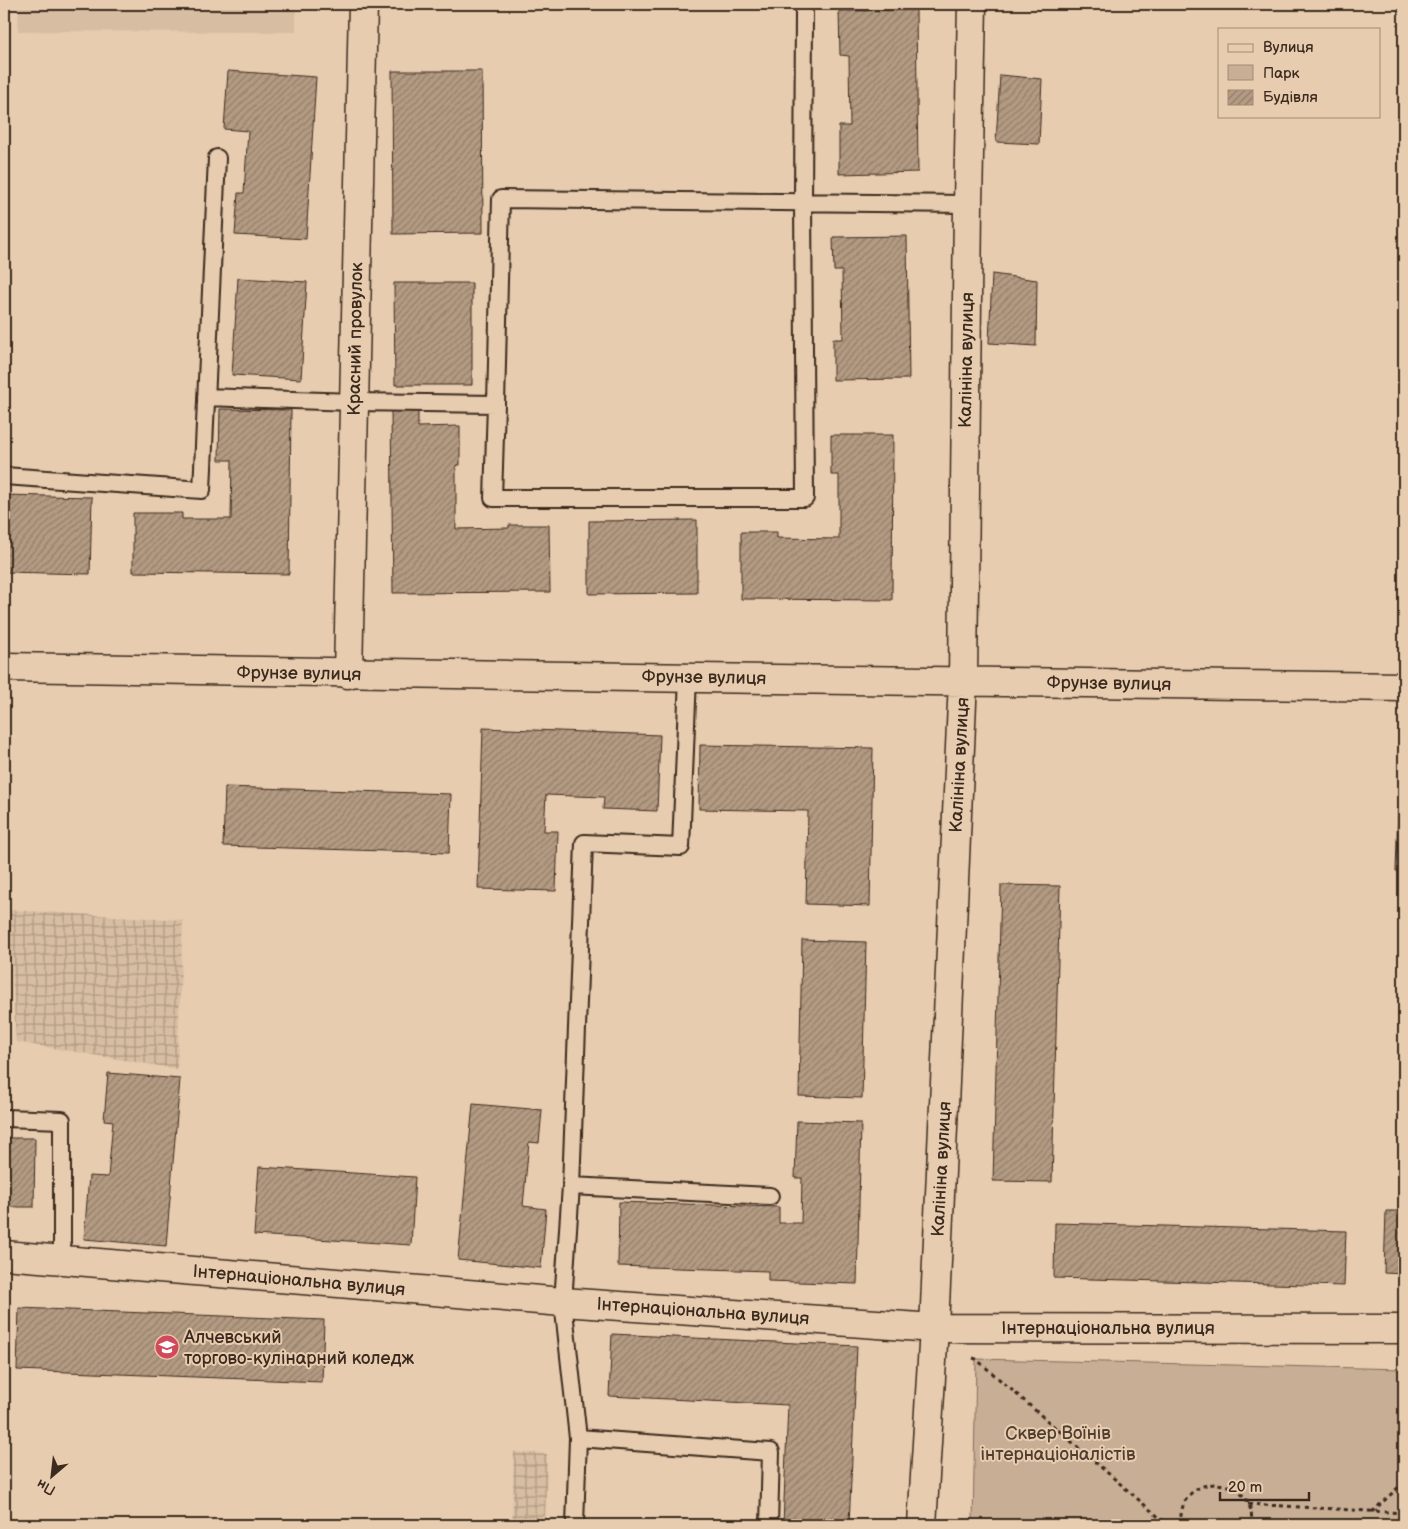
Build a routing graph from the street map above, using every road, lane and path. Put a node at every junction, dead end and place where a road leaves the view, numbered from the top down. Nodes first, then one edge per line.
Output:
1 (363, 4) edge
2 (972, 4) edge
3 (804, 12) dead end
4 (217, 158) dead end
5 (803, 202) junction
6 (968, 204) junction
7 (206, 396) junction
8 (354, 402) junction
9 (496, 404) junction
10 (4, 476) edge
11 (4, 667) edge
12 (348, 674) junction
13 (688, 677) junction
14 (963, 680) junction
15 (1404, 687) edge
16 (4, 1118) edge
17 (571, 1186) junction
18 (770, 1196) dead end
19 (4, 1255) edge
20 (62, 1260) junction
21 (562, 1302) junction
22 (934, 1328) junction
23 (1404, 1329) edge
24 (970, 1357) dead end
25 (578, 1438) junction
26 (1404, 1482) edge
27 (1248, 1504) junction
28 (1372, 1512) junction
29 (1404, 1513) edge
30 (575, 1525) edge
31 (769, 1525) edge
32 (922, 1525) edge
33 (1177, 1525) edge
34 (1181, 1525) edge
35 (1251, 1525) edge

1 - 8 street, Красний провулок
2 - 6 street, Калініна вулиця
3 - 5 lane
4 - 7 lane
5 - 6 lane
5 - 9 lane
5 - 9 lane
6 - 14 street, Калініна вулиця
7 - 8 lane
7 - 10 lane
8 - 9 lane
8 - 12 street, Красний провулок
11 - 12 street, Фрунзе вулиця
12 - 13 street, Фрунзе вулиця
13 - 14 street, Фрунзе вулиця
13 - 17 lane
14 - 15 street, Фрунзе вулиця
14 - 22 street, Калініна вулиця
16 - 20 lane
17 - 18 lane
17 - 21 lane
19 - 20 street, Інтернаціональна вулиця
20 - 21 street, Інтернаціональна вулиця
21 - 22 street, Інтернаціональна вулиця
21 - 25 lane
22 - 23 street, Інтернаціональна вулиця
22 - 32 street, Калініна вулиця
24 - 33 path
25 - 30 lane
25 - 31 lane
26 - 28 path
27 - 28 path
27 - 34 path
27 - 35 path
28 - 29 path

